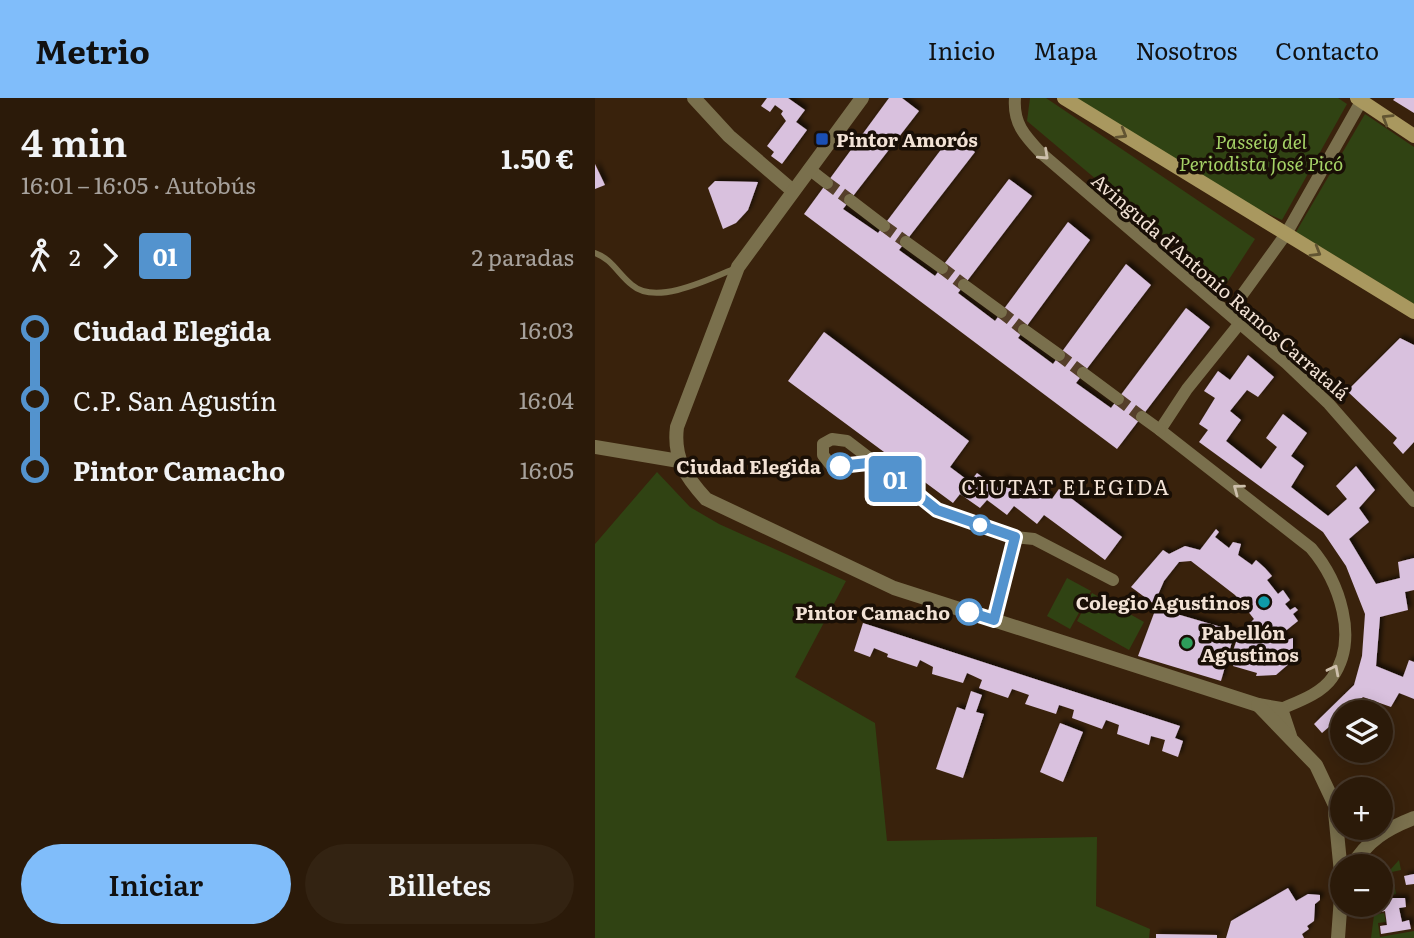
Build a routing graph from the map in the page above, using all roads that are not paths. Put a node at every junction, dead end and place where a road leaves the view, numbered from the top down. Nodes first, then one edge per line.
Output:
1 (694, 98) edge
2 (862, 98) edge
3 (1015, 98) edge
4 (1064, 98) edge
5 (1360, 99) edge
6 (1414, 136) edge
7 (809, 169) junction
8 (827, 183) tunnel mouth
9 (793, 191) junction
10 (850, 200) tunnel mouth
11 (884, 226) tunnel mouth
12 (1286, 234) junction
13 (906, 242) tunnel mouth
14 (595, 253) edge
15 (738, 267) junction
16 (941, 268) tunnel mouth
17 (964, 285) tunnel mouth
18 (1001, 312) tunnel mouth
19 (1414, 312) edge
20 (1229, 313) junction
21 (1240, 323) junction
22 (1024, 330) tunnel mouth
23 (1059, 355) tunnel mouth
24 (1083, 373) tunnel mouth
25 (1118, 399) tunnel mouth
26 (1142, 416) tunnel mouth
27 (1160, 430) junction
28 (595, 447) edge
29 (679, 461) junction
30 (877, 462) dead end
31 (1414, 501) edge
32 (1015, 537) junction
33 (1113, 580) dead end
34 (994, 620) junction
35 (1258, 705) junction
36 (1281, 709) junction
37 (1290, 736) junction
38 (1330, 796) edge
39 (1414, 818) edge
40 (1393, 826) edge
41 (1339, 917) edge
42 (1340, 917) edge
43 (1332, 938) edge
44 (1338, 938) edge

1 - 9 street
2 - 7 street
3 -> 20 street, Avinguda d'Antonio Ramos Carratalá
4 -> 12 main road
6 -> 5 main road
5 - 12 street
7 - 8 street
7 - 9 street
9 - 15 street
10 - 11 street
12 -> 19 main road
12 - 20 street
13 - 16 street
14 - 15 lane
15 - 29 street
17 - 18 street
20 - 21 street, Avinguda d'Antonio Ramos Carratalá
21 - 27 street
21 - 31 street, Avinguda d'Antonio Ramos Carratalá
22 - 23 street
24 - 25 street
26 - 27 street
36 -> 27 street
28 - 29 street
29 - 34 street
30 - 32 street
32 - 33 street
32 - 34 street
34 - 35 street
35 - 36 street
35 - 37 street
36 - 37 street
37 - 38 street
39 - 40 street
41 - 43 street
42 - 44 street

